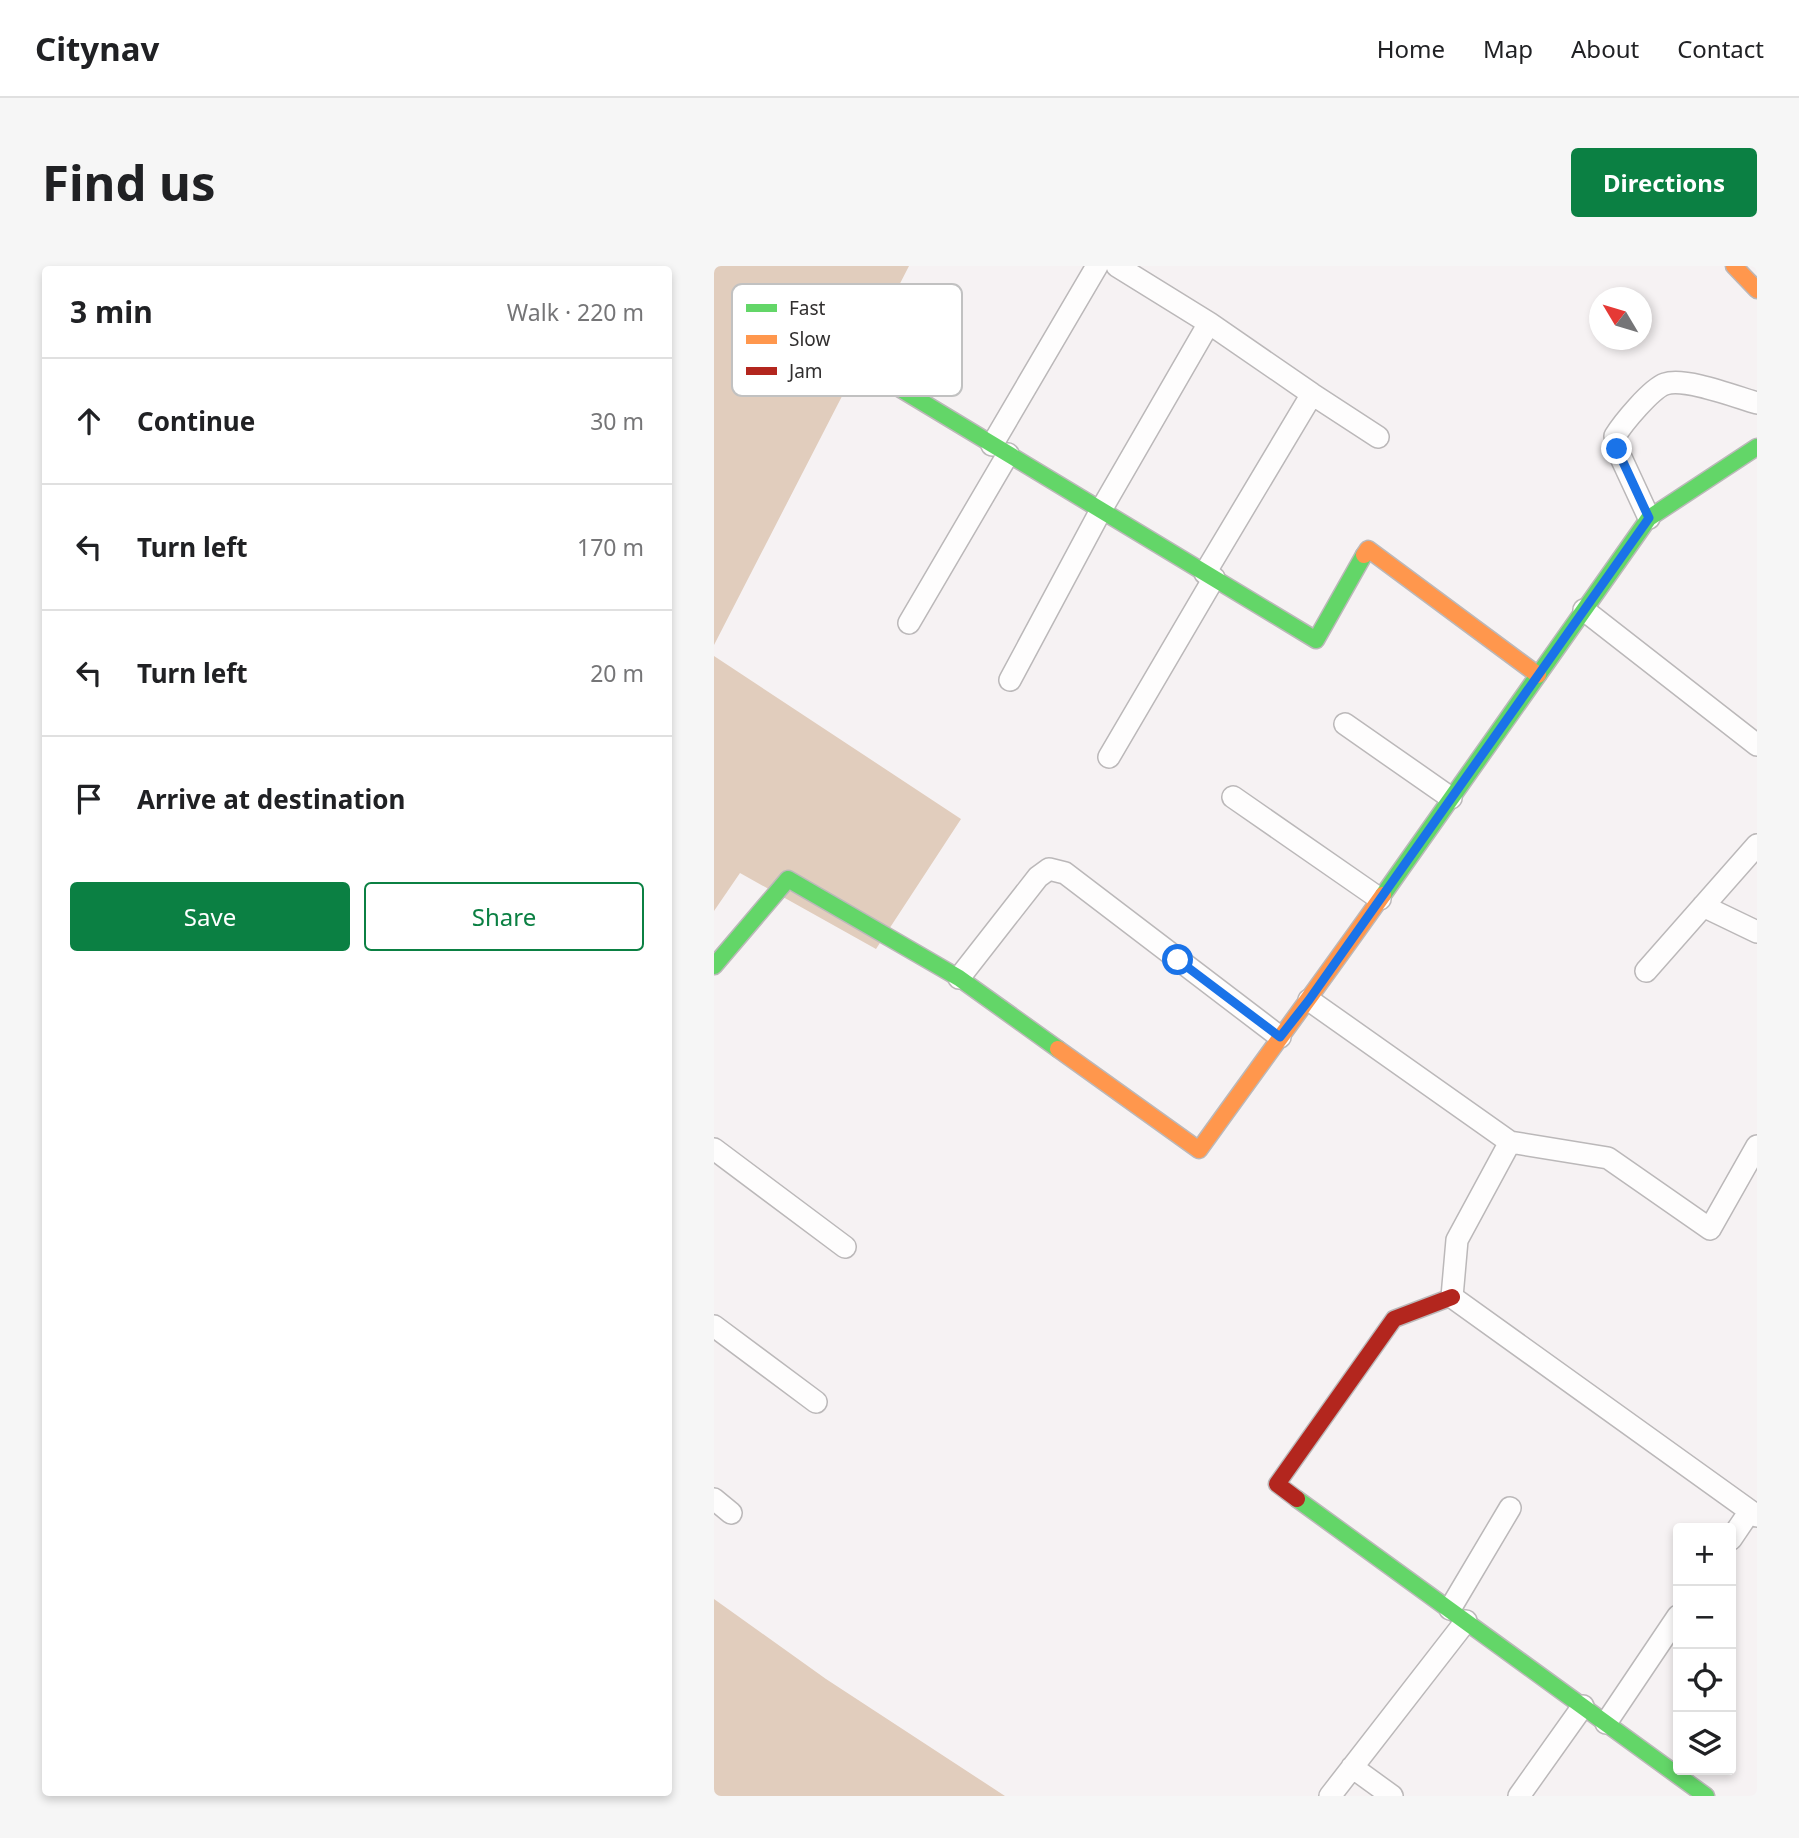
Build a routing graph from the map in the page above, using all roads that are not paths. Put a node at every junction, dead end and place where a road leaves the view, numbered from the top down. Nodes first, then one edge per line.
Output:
1 (1097, 266) edge
2 (1117, 266) edge
3 (1734, 266) edge
4 (1757, 290) edge
5 (1209, 323) junction
6 (1311, 394) junction
7 (911, 396) edge
8 (1757, 403) edge
9 (1378, 437) dead end
10 (1757, 447) edge
11 (1000, 450) junction
12 (1101, 510) junction
13 (1649, 518) junction
14 (1209, 576) junction
15 (1584, 610) junction
16 (909, 623) dead end
17 (1538, 675) junction
18 (1010, 680) dead end
19 (1345, 724) dead end
20 (1757, 745) edge
21 (1109, 757) dead end
22 (1233, 797) dead end
23 (1451, 798) junction
24 (1757, 845) edge
25 (1380, 899) junction
26 (1703, 906) junction
27 (1757, 932) edge
28 (714, 965) edge
29 (1646, 971) dead end
30 (959, 978) junction
31 (1309, 1000) junction
32 (1280, 1037) junction
33 (1510, 1142) junction
34 (1757, 1146) edge
35 (714, 1149) edge
36 (845, 1247) dead end
37 (1452, 1297) junction
38 (714, 1326) edge
39 (816, 1402) dead end
40 (714, 1499) edge
41 (1510, 1507) dead end
42 (731, 1513) dead end
43 (1754, 1513) edge
44 (1736, 1533) edge
45 (1458, 1615) junction
46 (1673, 1623) edge
47 (1583, 1706) junction
48 (1606, 1723) junction
49 (1352, 1767) junction
50 (1695, 1793) edge
51 (1330, 1796) edge
52 (1392, 1796) edge
53 (1519, 1796) edge

1 - 11 street
2 - 5 street
3 - 4 street
5 - 6 street
5 - 12 street
6 - 9 street
6 - 14 street
7 - 11 street
8 - 13 street
10 - 13 street
11 - 12 street
11 - 16 street
12 - 14 street
12 - 18 street
13 - 15 street
14 - 17 street
14 - 21 street
15 - 17 street
15 - 20 street
17 - 23 street
19 - 23 street
22 - 25 street
23 - 25 street
24 - 26 street
25 - 31 street
26 - 27 street
26 - 29 street
28 - 30 street
30 - 32 street
30 - 32 street
31 - 32 street
31 - 33 street
33 - 34 street
33 - 37 street
35 - 36 street
37 - 43 street
37 - 45 street
38 - 39 street
40 - 42 street
41 - 45 street
43 - 44 street
45 - 47 street
45 - 49 street
46 - 48 street
47 - 48 street
47 - 53 street
48 - 50 street
49 - 51 street
49 - 52 street

